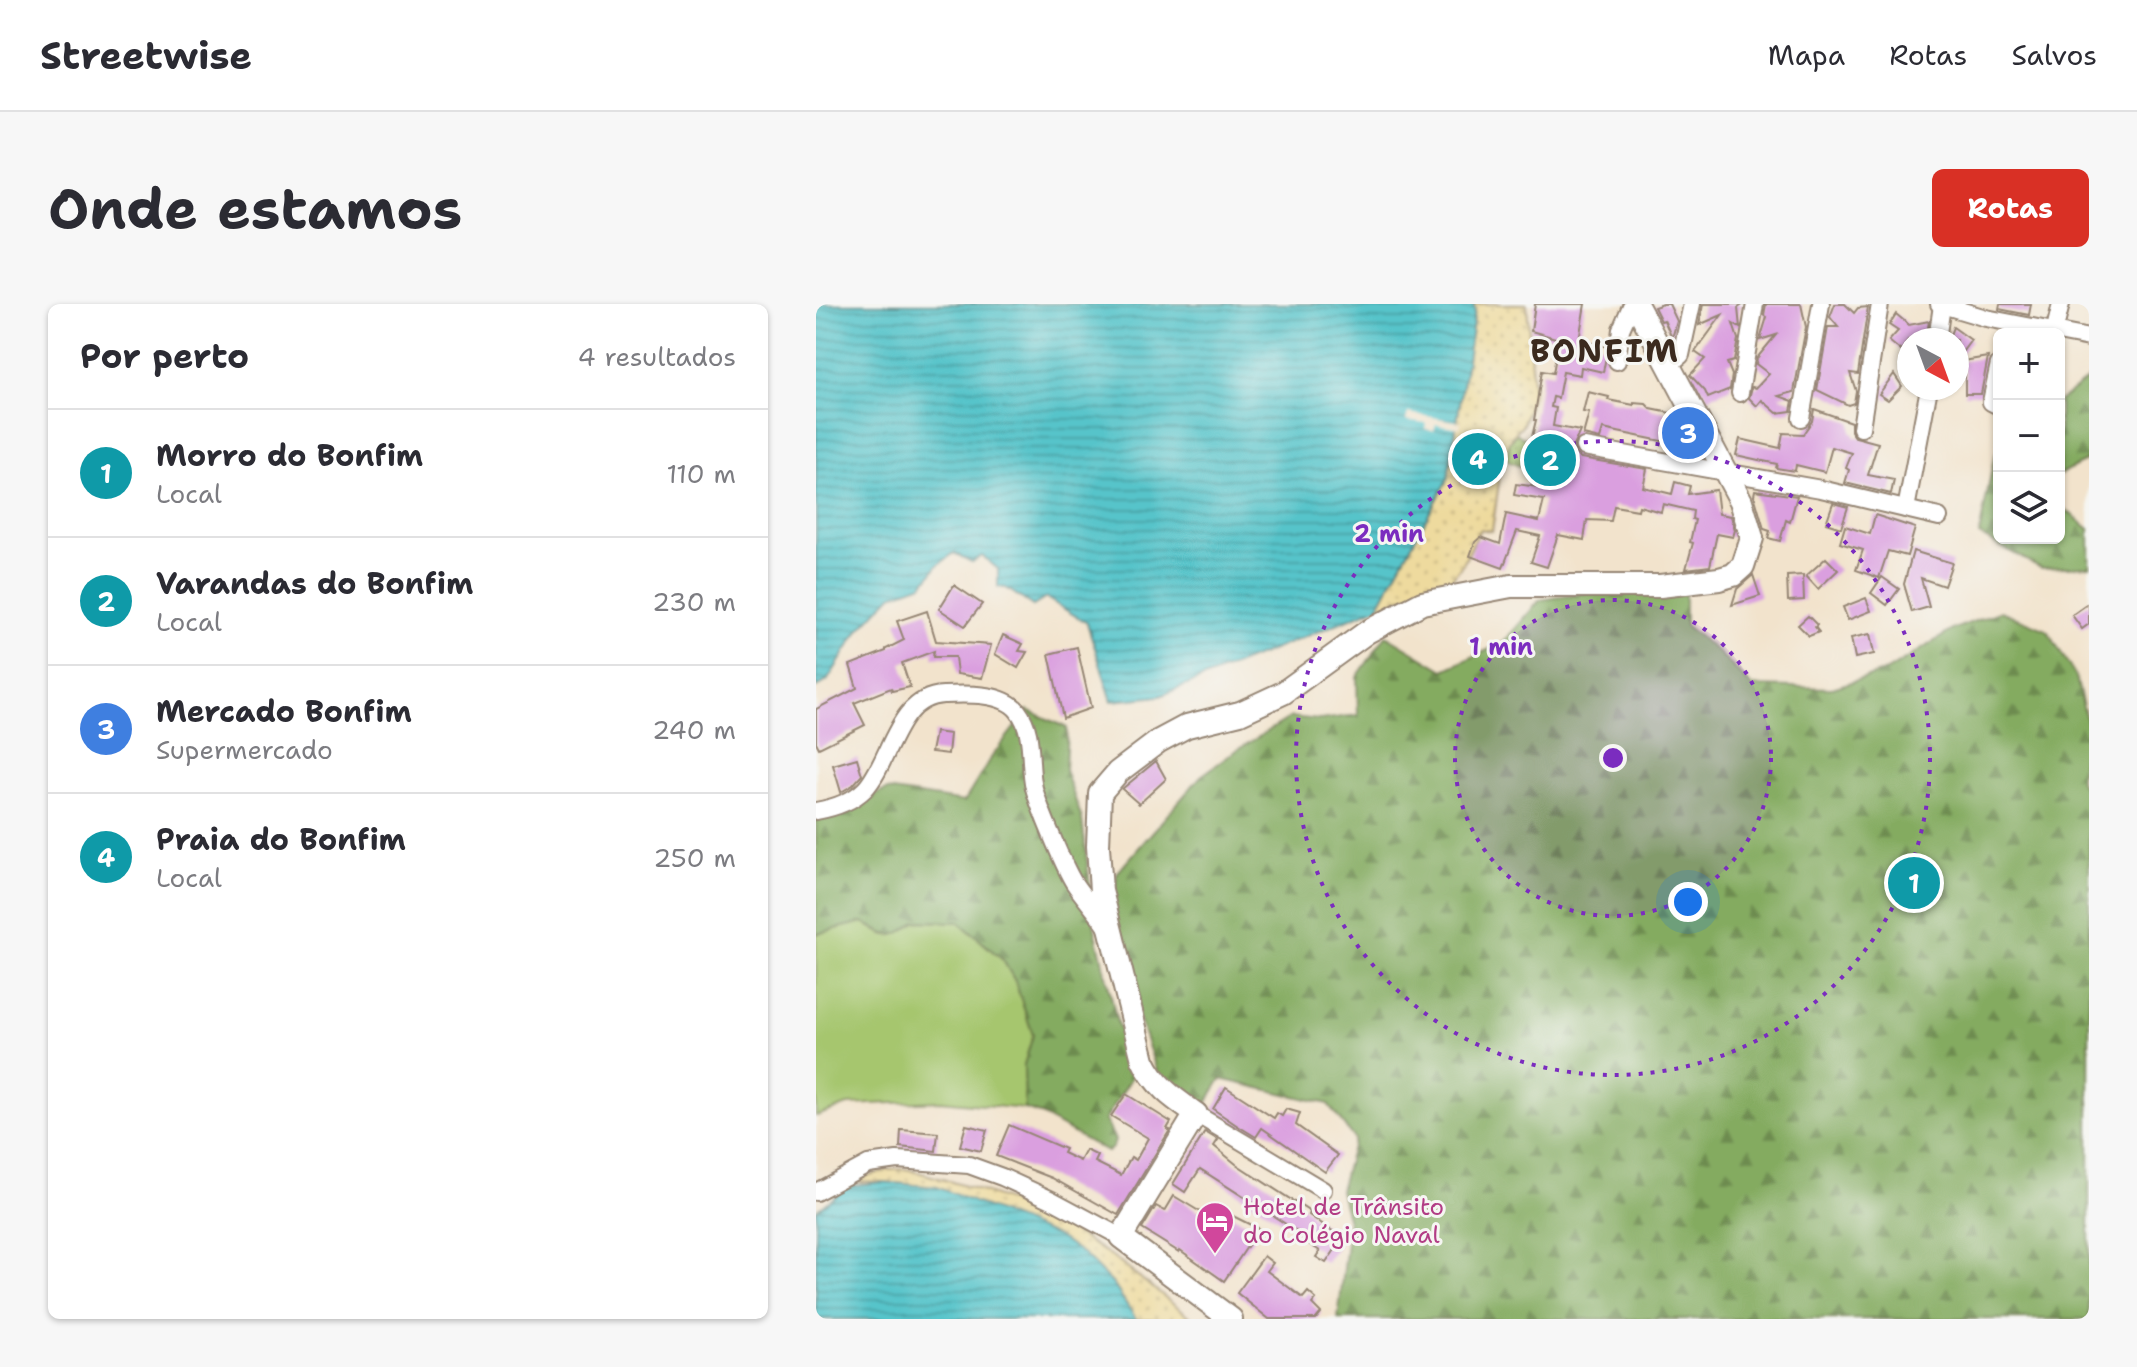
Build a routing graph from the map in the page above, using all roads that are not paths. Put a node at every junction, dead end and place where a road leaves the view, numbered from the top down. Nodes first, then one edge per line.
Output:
1 (1634, 304) edge
2 (1692, 304) edge
3 (1755, 304) edge
4 (1821, 304) edge
5 (1880, 304) edge
6 (1941, 304) edge
7 (2061, 304) edge
8 (1988, 311) edge
9 (1938, 328) edge
10 (2006, 328) edge
11 (2055, 328) edge
12 (2065, 332) edge
13 (2089, 338) edge
14 (1617, 361) dead end
15 (1669, 365) junction
16 (1740, 393) dead end
17 (1927, 400) edge
18 (1801, 418) dead end
19 (1861, 428) dead end
20 (1584, 447) dead end
21 (1725, 470) junction
22 (1906, 509) junction
23 (1939, 517) dead end
24 (816, 811) edge
25 (1108, 928) junction
26 (1196, 1114) junction
27 (1323, 1190) dead end
28 (816, 1192) edge
29 (1121, 1237) junction
30 (1231, 1319) edge

1 - 14 street
1 - 15 main road
2 - 15 street
3 - 16 street
4 - 18 street
5 - 19 street
6 - 8 street
6 - 9 street
7 - 11 street
8 - 10 street
12 - 13 street
15 - 21 main road
17 - 22 street
20 - 21 street
21 - 22 street
21 - 25 main road
22 - 23 street
24 - 25 street
25 - 26 main road
26 - 27 street
26 - 29 main road
28 - 29 street
29 - 30 main road

